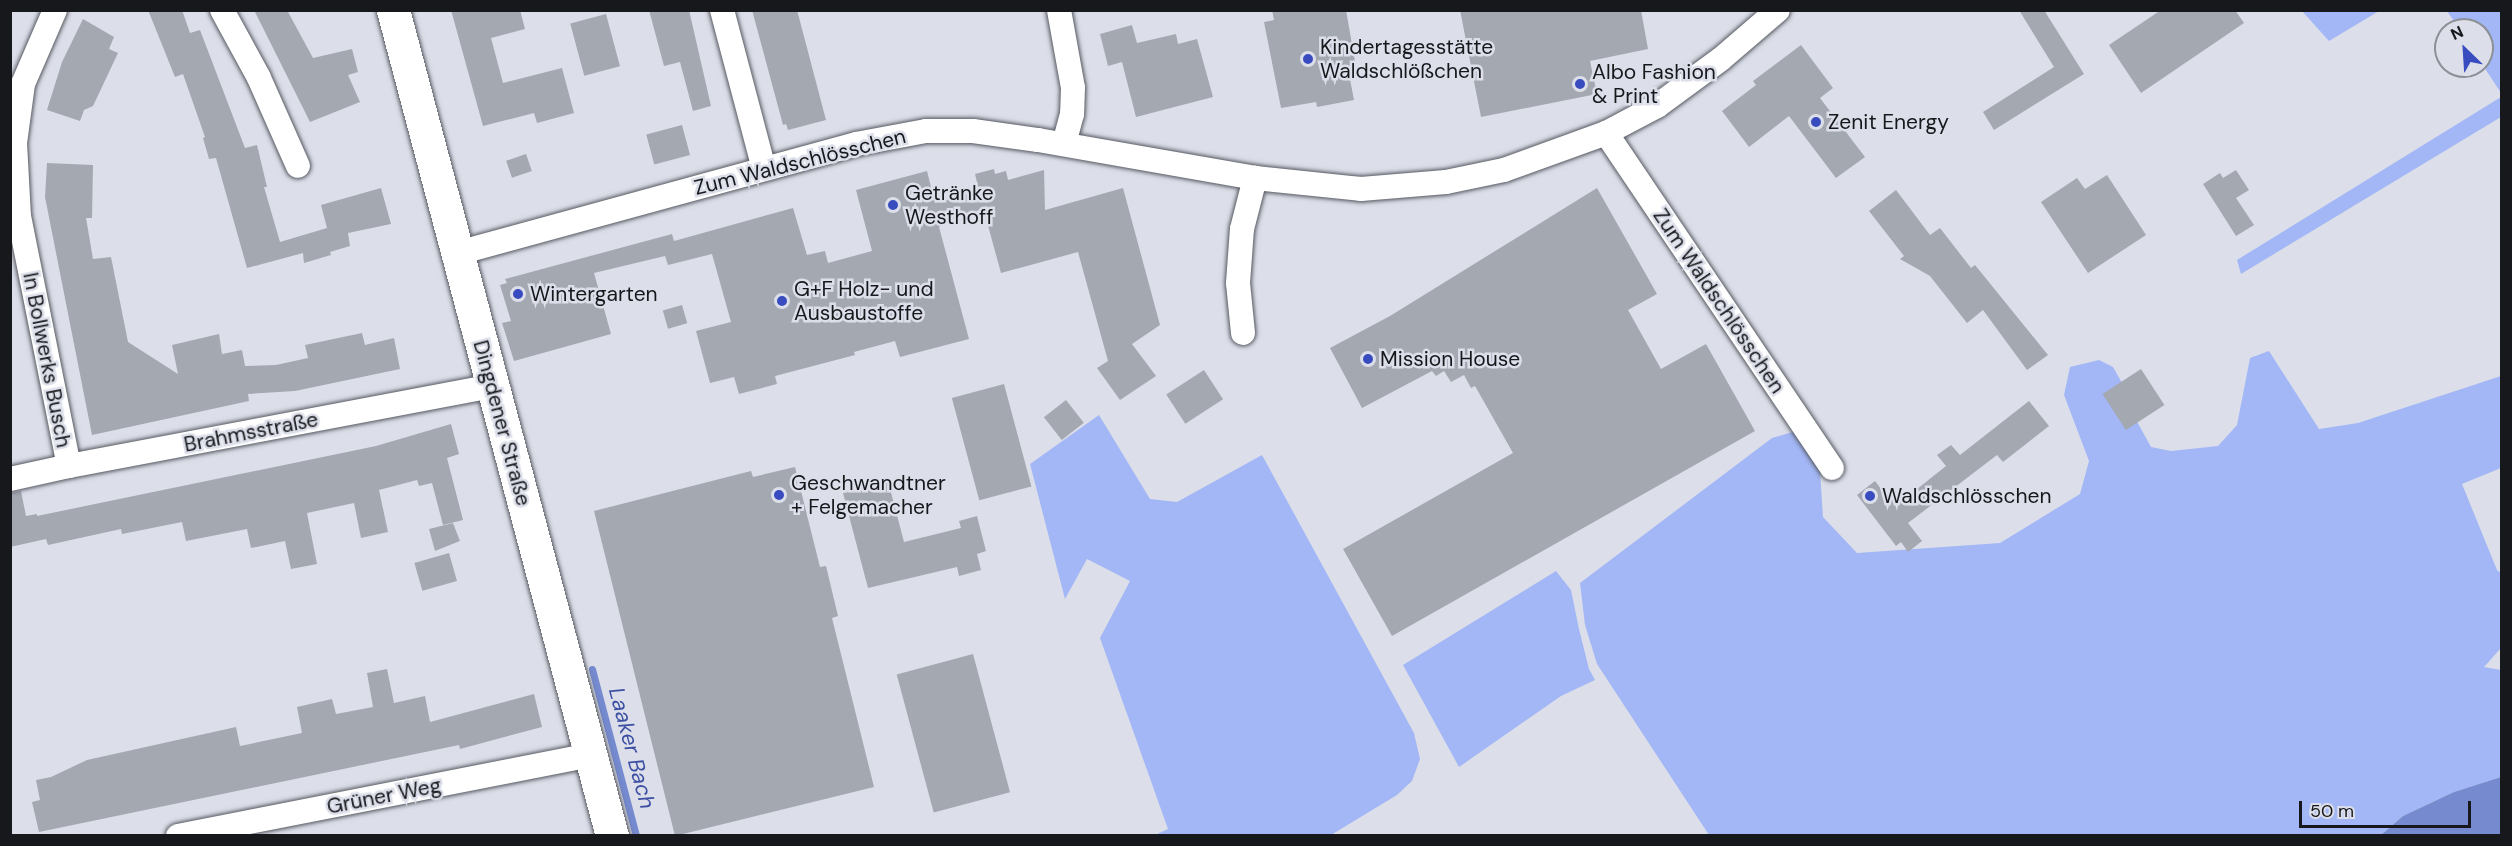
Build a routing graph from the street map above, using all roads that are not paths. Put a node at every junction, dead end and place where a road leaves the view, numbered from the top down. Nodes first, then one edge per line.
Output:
1 (55, 10) edge
2 (222, 10) edge
3 (393, 10) edge
4 (722, 10) edge
5 (1059, 10) edge
6 (1778, 10) edge
7 (1606, 133) junction
8 (1064, 144) junction
9 (298, 166) dead end
10 (764, 169) junction
11 (1255, 178) junction
12 (458, 253) junction
13 (1243, 333) dead end
14 (493, 386) junction
15 (69, 466) junction
16 (1832, 468) dead end
17 (10, 479) edge
18 (591, 754) junction
19 (178, 836) edge
20 (612, 836) edge

1 - 15 street, In Bollwerks Busch
2 - 9 street
3 - 12 main road, Dingdener Straße
4 - 10 street
5 - 8 street
6 - 7 street, Zum Waldschlösschen
7 - 11 street, Zum Waldschlösschen
7 - 16 street, Zum Waldschlösschen
8 - 10 street, Zum Waldschlösschen
8 - 11 street, Zum Waldschlösschen
10 - 12 street, Zum Waldschlösschen
11 - 13 street
12 - 14 main road, Dingdener Straße
14 - 15 street, Brahmsstraße
14 - 18 main road, Dingdener Straße
15 - 17 street, Brahmsstraße
18 - 19 street, Grüner Weg
18 - 20 main road, Dingdener Straße

